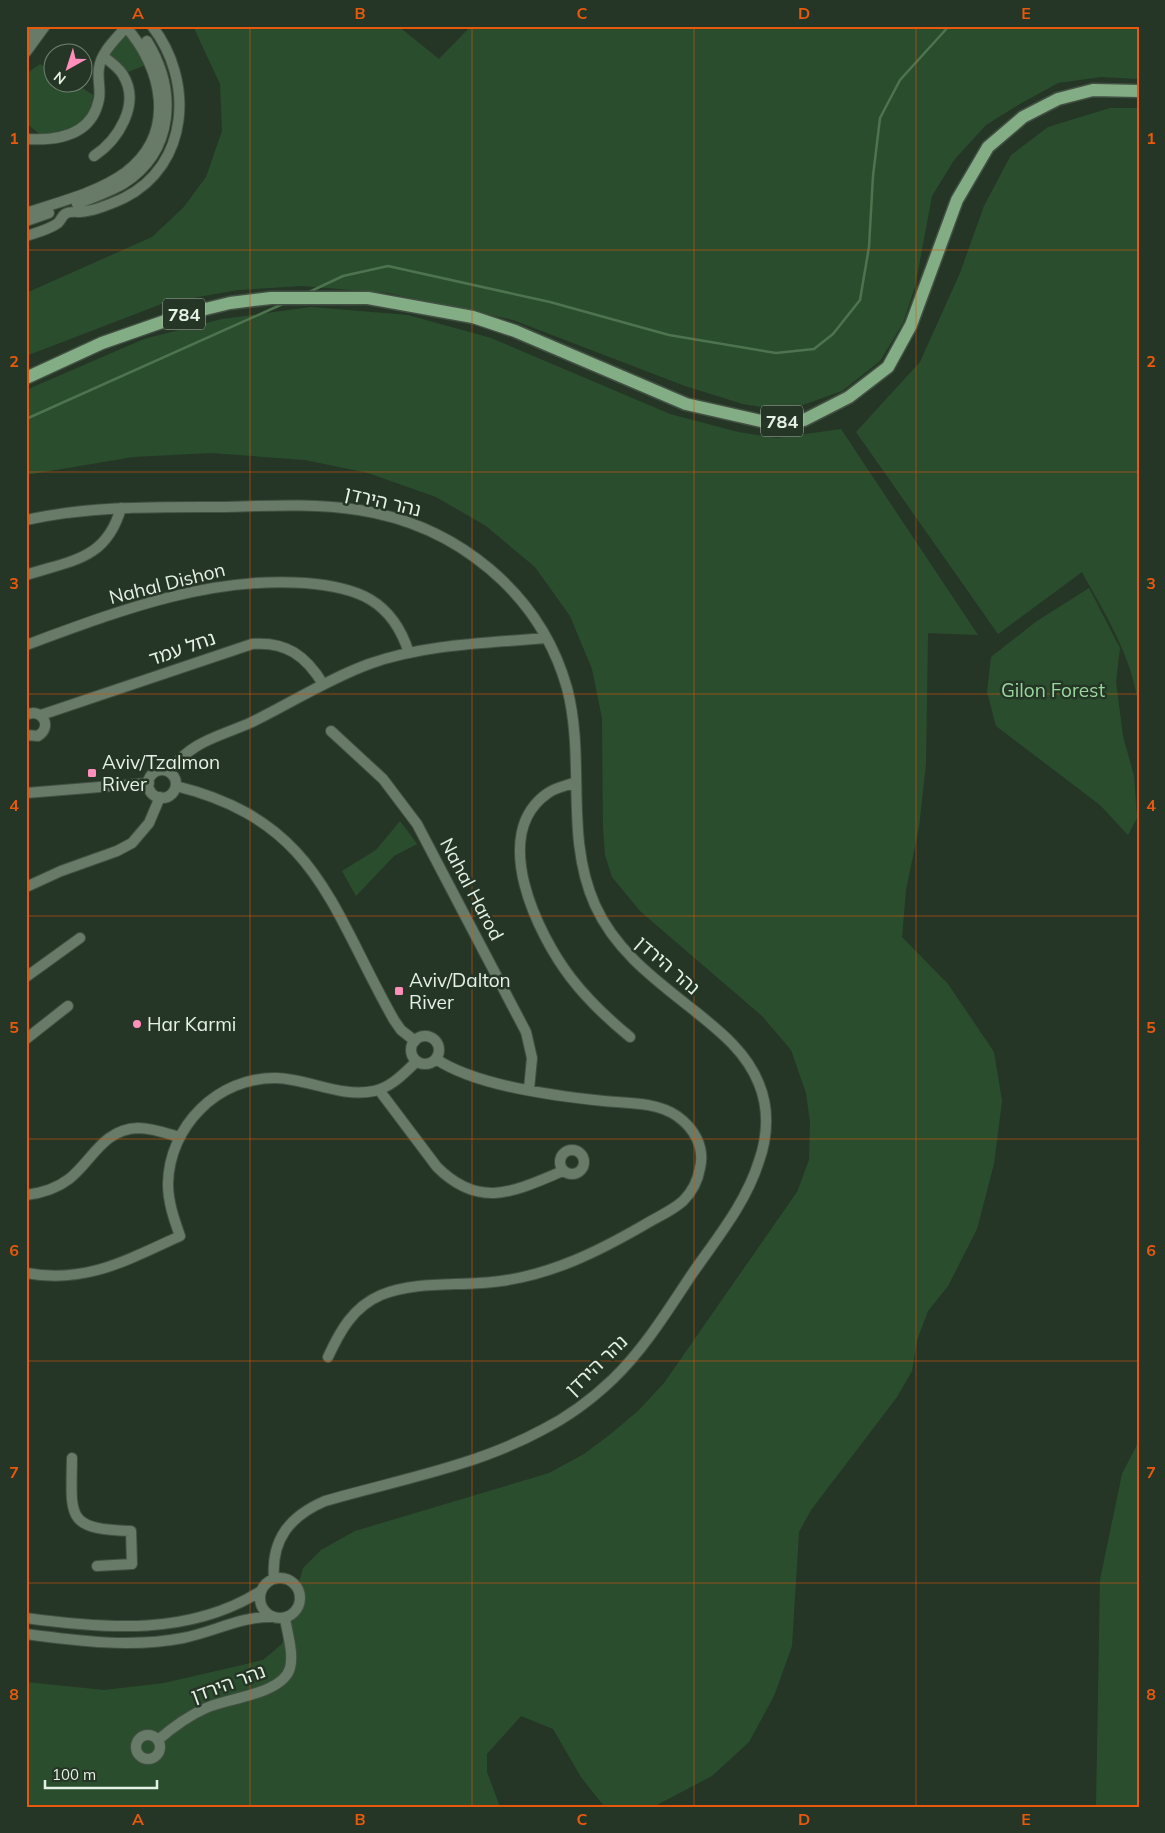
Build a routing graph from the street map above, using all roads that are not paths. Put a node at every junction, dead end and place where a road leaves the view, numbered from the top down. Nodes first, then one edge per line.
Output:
1 (34, 26) edge
2 (45, 26) edge
3 (126, 27) edge
4 (155, 30) edge
5 (26, 37) edge
6 (144, 43) junction
7 (26, 52) edge
8 (104, 56) junction
9 (1139, 90) edge
10 (26, 139) edge
11 (94, 156) dead end
12 (67, 207) junction
13 (26, 213) edge
14 (26, 221) edge
15 (26, 236) edge
16 (26, 378) edge
17 (121, 508) junction
18 (26, 520) edge
19 (26, 575) edge
20 (546, 638) junction
21 (26, 645) edge
22 (408, 653) junction
23 (323, 684) junction
24 (26, 715) edge
25 (41, 715) junction
26 (331, 731) dead end
27 (26, 735) edge
28 (169, 772) junction
29 (576, 782) junction
30 (149, 783) junction
31 (176, 786) junction
32 (26, 793) edge
33 (160, 797) junction
34 (26, 888) edge
35 (80, 938) dead end
36 (26, 977) edge
37 (68, 1006) dead end
38 (630, 1037) dead end
39 (26, 1039) edge
40 (415, 1041) junction
41 (436, 1058) junction
42 (417, 1061) junction
43 (529, 1089) junction
44 (379, 1090) junction
45 (179, 1137) junction
46 (563, 1171) dead end
47 (26, 1195) edge
48 (26, 1273) edge
49 (328, 1357) dead end
50 (72, 1458) dead end
51 (97, 1566) dead end
52 (274, 1579) junction
53 (261, 1591) junction
54 (272, 1617) junction
55 (26, 1618) edge
56 (285, 1618) junction
57 (26, 1634) edge
58 (158, 1740) dead end

1 - 5 street
2 - 7 street
3 - 6 street
3 - 8 street
4 - 6 street
4 - 12 street
6 - 12 street
8 - 10 street
8 - 11 street
9 - 16 main road, 784
12 - 13 street
12 - 14 street
12 - 15 street
17 - 18 street, נהר הירדן
17 - 19 street
17 - 20 street, נהר הירדן
20 - 22 street
20 - 29 street, נהר הירדן
21 - 22 street, Nahal Dishon
22 - 23 street
23 - 25 street, נחל עמד
23 - 28 street
24 - 25 street, נחל עמד
25 - 27 street
26 - 43 street, Nahal Harod
28 - 30 street
28 - 31 street
29 - 38 street
29 - 52 street, נהר הירדן
30 - 32 street
30 - 33 street
31 - 33 street
31 - 40 street
33 - 34 street
35 - 36 street
37 - 39 street
40 - 41 street
40 - 42 street
41 - 42 street
41 - 43 street
42 - 44 street
43 - 49 street
44 - 45 street
44 - 46 street
45 - 47 street
45 - 48 street
50 - 51 street
52 - 53 street
52 - 56 street
53 - 54 street
53 - 55 street
54 - 56 street
54 - 57 street
56 - 58 street, נהר הירדן

